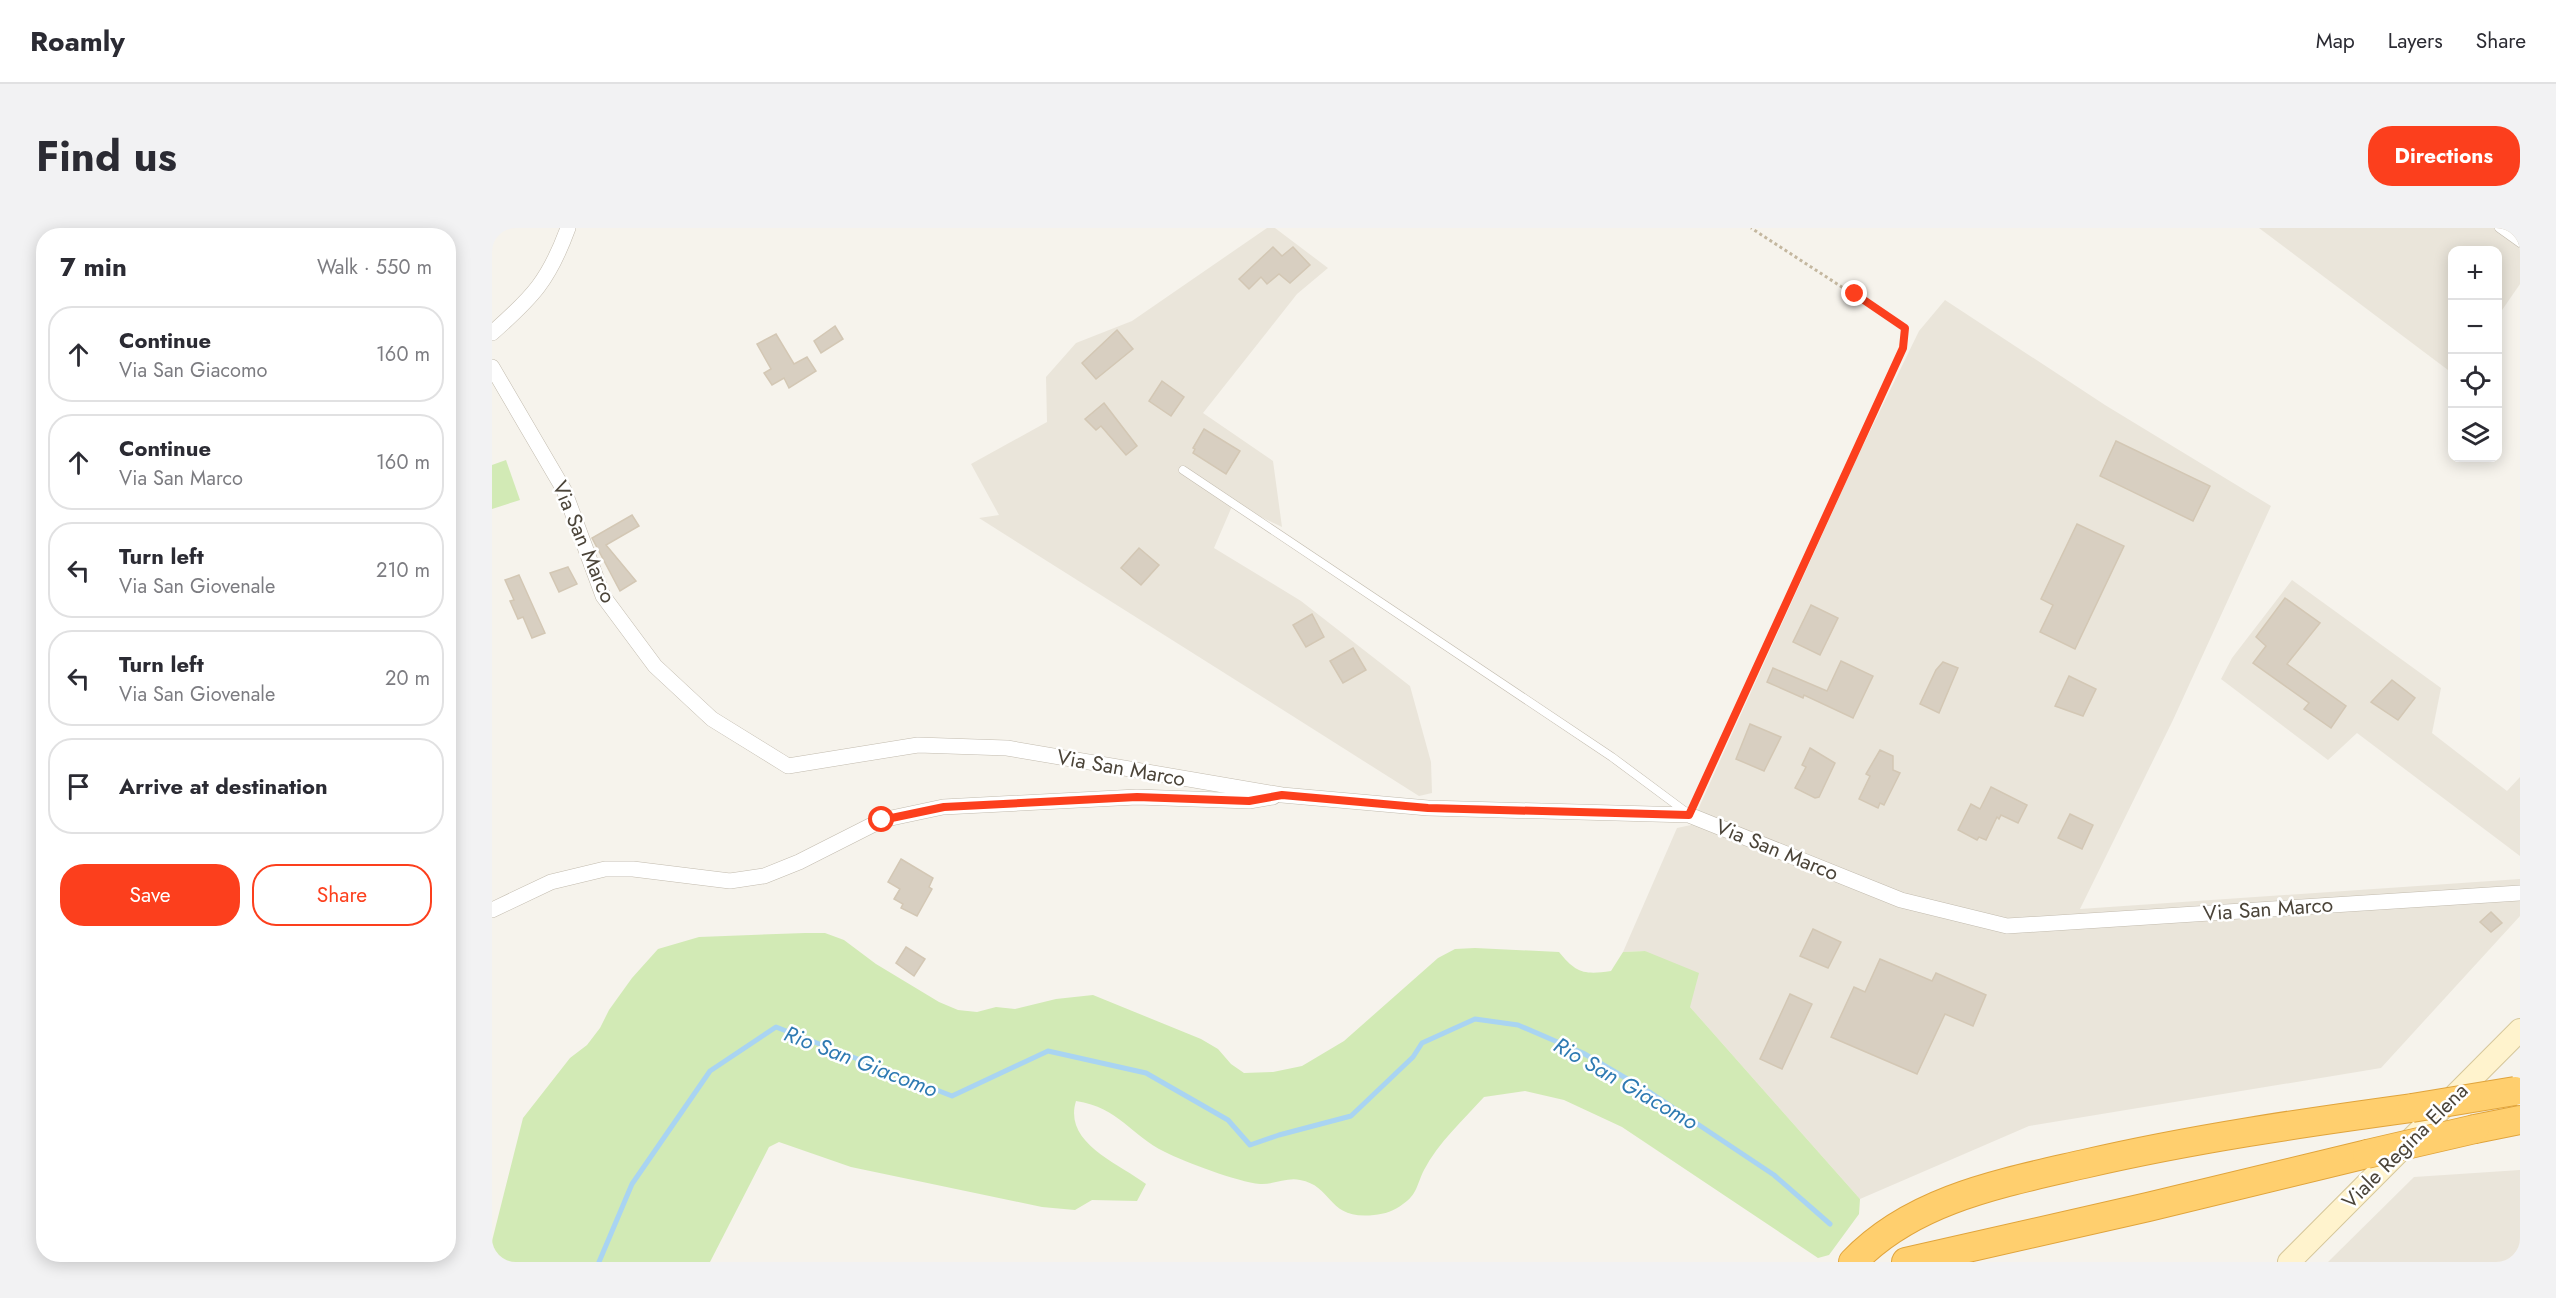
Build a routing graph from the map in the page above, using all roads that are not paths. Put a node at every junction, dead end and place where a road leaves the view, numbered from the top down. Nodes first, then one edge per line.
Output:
1 (568, 228) edge
2 (2499, 228) edge
3 (2520, 243) edge
4 (492, 333) edge
5 (492, 367) edge
6 (1183, 470) dead end
7 (1282, 795) junction
8 (1689, 815) junction
9 (2520, 893) edge
10 (492, 910) edge
11 (2520, 1030) edge
12 (2518, 1090) edge
13 (2520, 1120) edge
14 (1853, 1262) edge
15 (1906, 1262) edge
16 (2289, 1262) edge

1 - 4 street
2 - 3 lane
5 - 7 street, Via San Marco
6 - 8 lane
7 - 8 street, Via San Marco
7 - 10 street
8 - 9 street, Via San Marco
11 - 16 main road, Viale Regina Elena
12 - 14 highway, bridge
13 - 15 highway, bridge

